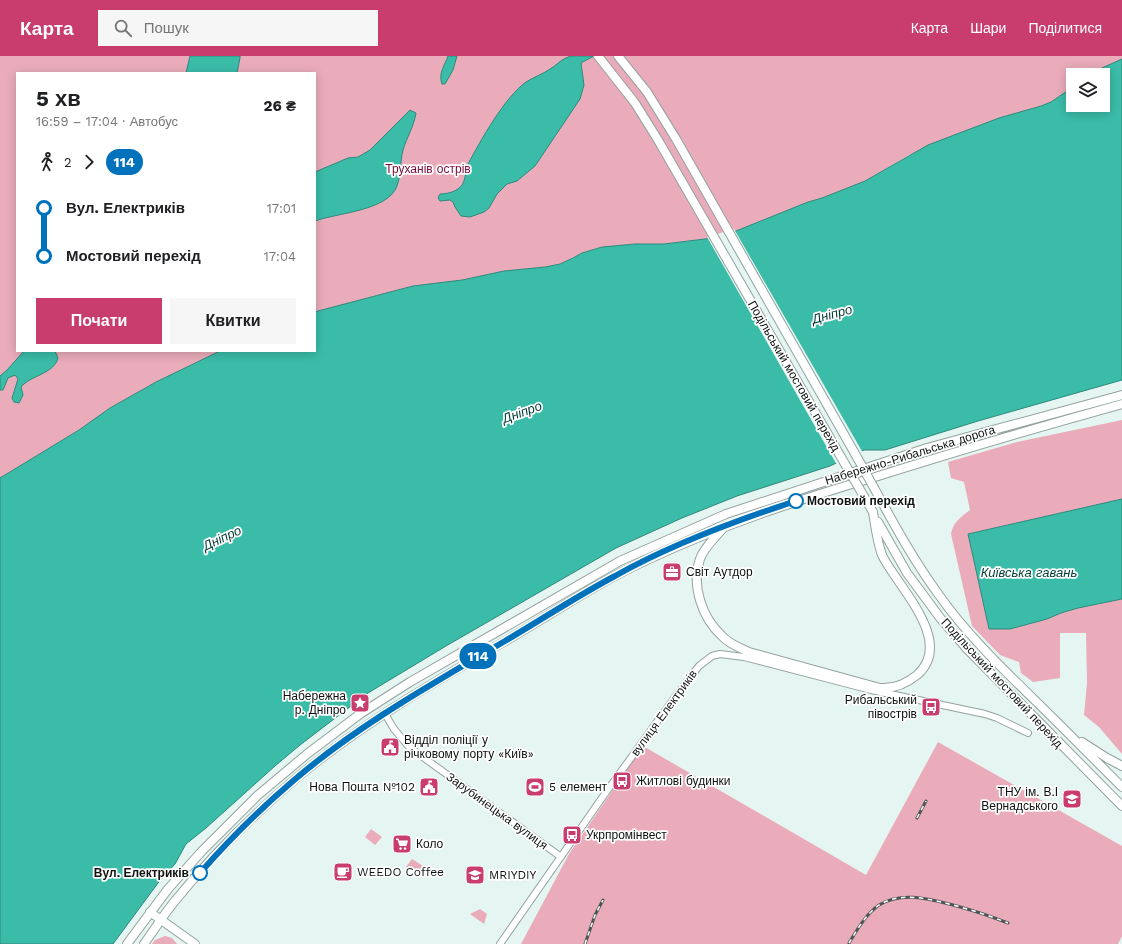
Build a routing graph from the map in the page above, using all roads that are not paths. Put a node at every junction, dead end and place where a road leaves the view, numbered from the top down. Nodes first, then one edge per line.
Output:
1 (598, 56) edge
2 (618, 56) edge
3 (1122, 395) edge
4 (1122, 404) edge
5 (872, 512) junction
6 (726, 525) junction
7 (385, 714) junction
8 (1059, 724) junction
9 (1028, 732) dead end
10 (1122, 766) edge
11 (1122, 787) edge
12 (1122, 806) edge
13 (561, 857) junction
14 (150, 912) junction
15 (161, 920) junction
16 (127, 944) edge
17 (144, 944) edge
18 (195, 944) edge
19 (500, 944) edge

1 - 5 main road, Подільський мостовий перехід, bridge
2 - 8 main road, Подільський мостовий перехід, bridge
3 - 14 main road, Набережно-Рибальська дорога
4 - 6 main road, Набережно-Рибальська дорога
5 - 6 main road
5 - 12 main road, Подільський мостовий перехід
6 - 7 main road, Набережно-Рибальська дорога
7 - 13 street, Зарубинецька вулиця
7 - 15 main road, Набережно-Рибальська дорога
8 - 10 main road, Подільський мостовий перехід
8 - 11 main road, Подільський мостовий перехід
9 - 13 street, вулиця Електриків
13 - 19 street, вулиця Електриків
14 - 15 main road
14 - 16 main road, Набережно-Рибальська дорога
15 - 17 main road, Набережно-Рибальська дорога
15 - 18 main road

